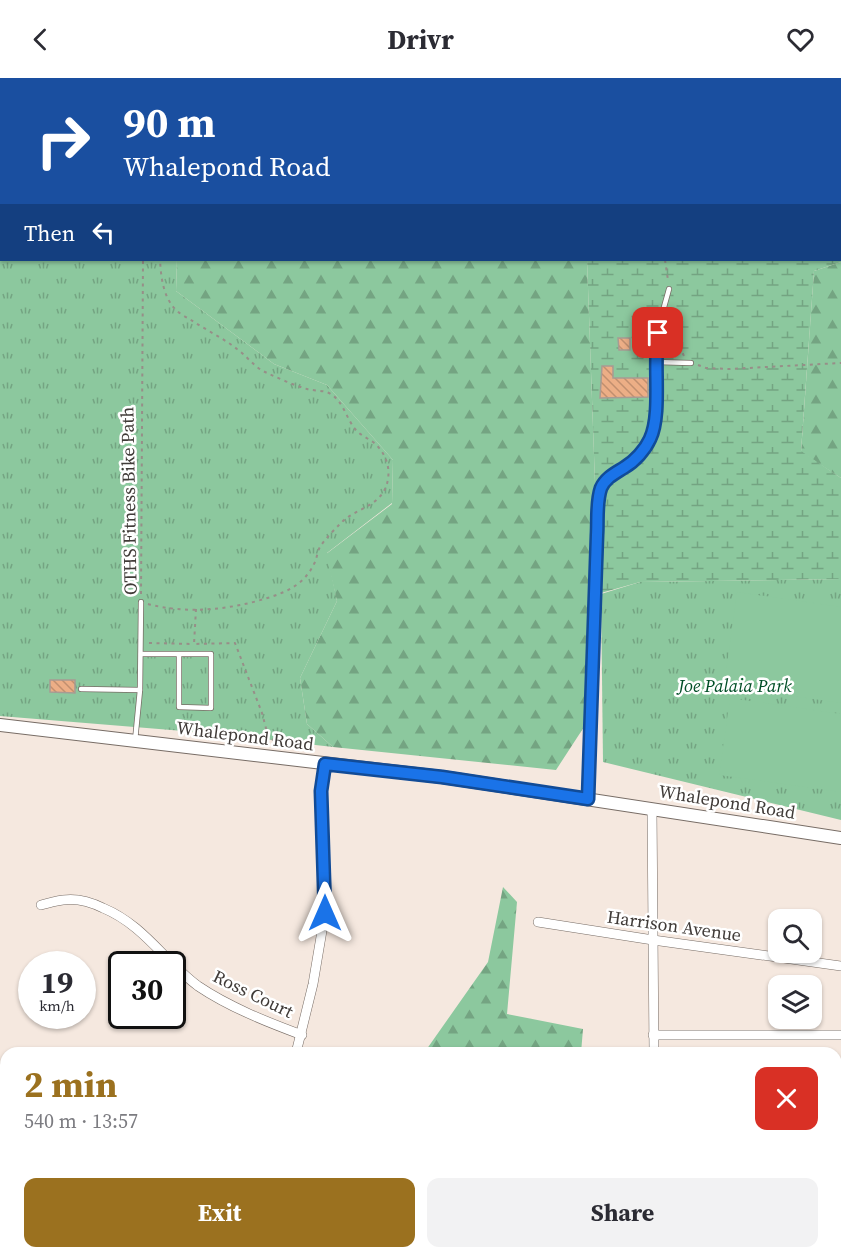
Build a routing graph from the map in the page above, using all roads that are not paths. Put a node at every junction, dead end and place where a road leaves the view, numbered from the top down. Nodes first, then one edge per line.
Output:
1 (669, 290) road end
2 (656, 362) junction
3 (691, 363) road end
4 (141, 602) road end
5 (141, 654) junction
6 (179, 654) junction
7 (81, 689) dead end
8 (140, 690) junction
9 (0, 725) edge
10 (135, 741) junction
11 (325, 764) junction
12 (588, 799) junction
13 (652, 809) junction
14 (841, 838) edge
15 (41, 905) dead end
16 (538, 922) dead end
17 (653, 940) junction
18 (841, 966) edge
19 (302, 1035) junction
20 (654, 1035) junction
21 (841, 1035) edge
22 (298, 1047) edge
23 (654, 1047) edge

1 - 2 lane
2 - 3 lane
2 - 12 lane
4 - 5 lane
5 - 6 lane
5 - 8 lane
6 - 6 lane
7 - 8 lane
8 - 10 lane
9 - 10 street, Whalepond Road
10 - 11 street, Whalepond Road
11 - 12 street, Whalepond Road
11 - 19 street
12 - 13 street, Whalepond Road
13 - 14 street, Whalepond Road
13 - 17 street
15 - 19 street, Ross Court
16 - 17 street, Harrison Avenue
17 - 18 street, Harrison Avenue
17 - 20 street
19 - 22 street
20 - 21 street
20 - 23 street

